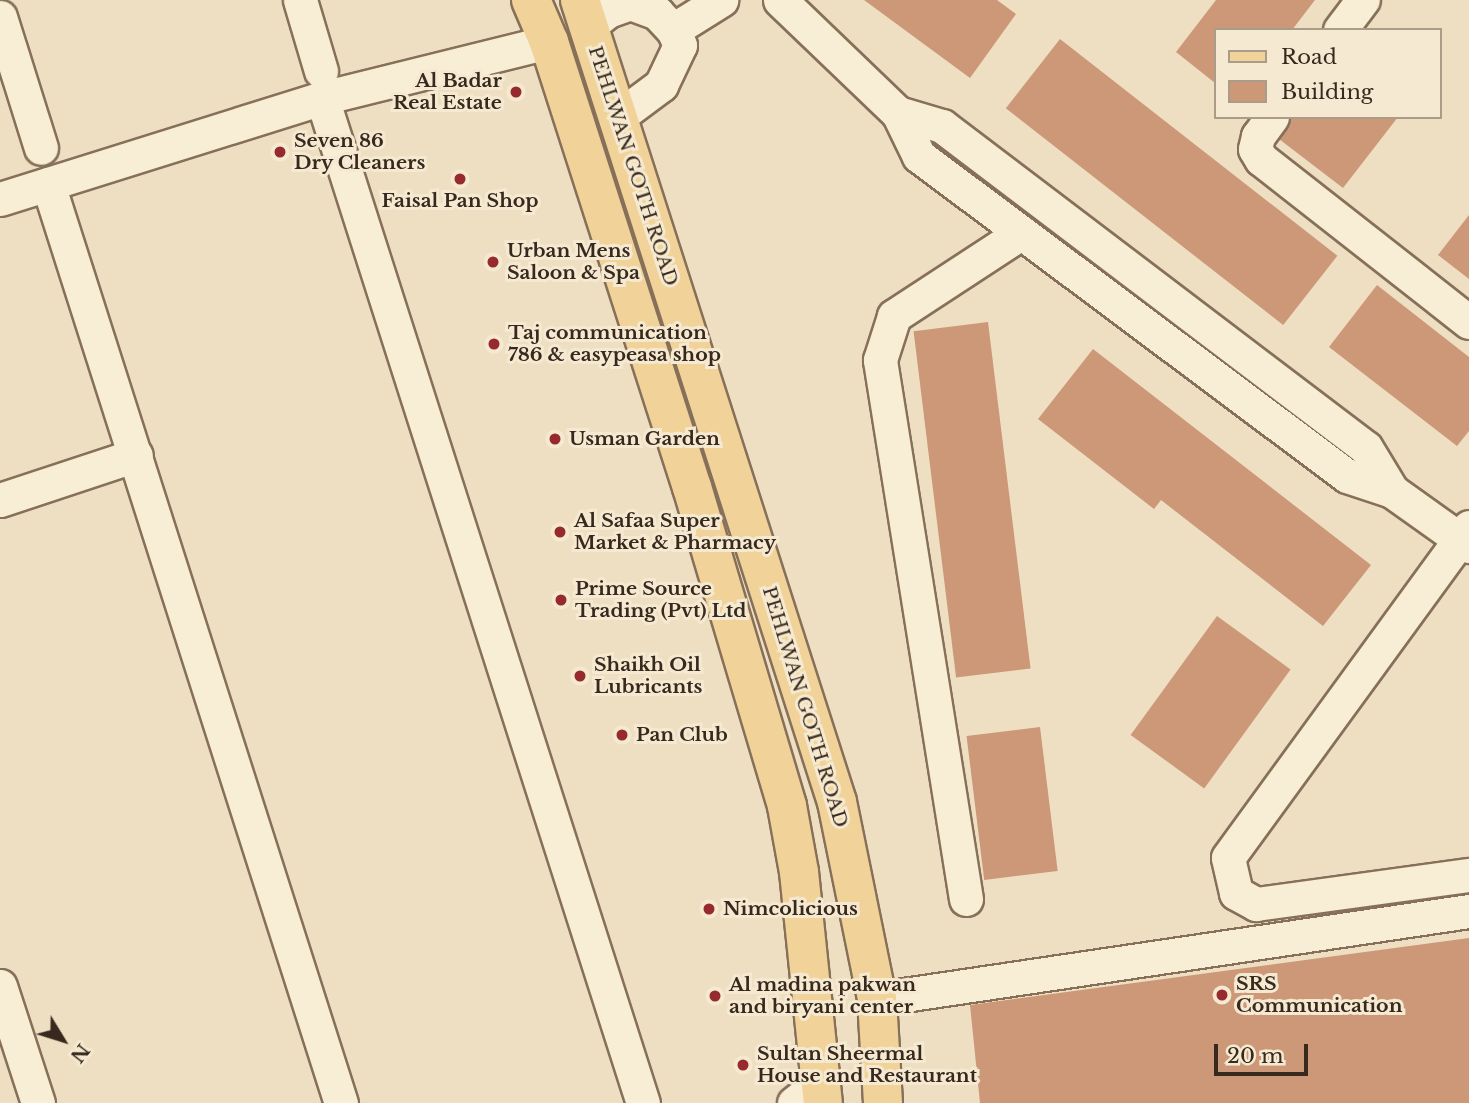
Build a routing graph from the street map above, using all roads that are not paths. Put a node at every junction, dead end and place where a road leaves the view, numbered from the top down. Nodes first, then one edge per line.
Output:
1 (300, 0) edge
2 (531, 0) edge
3 (721, 0) edge
4 (780, 0) edge
5 (1363, 0) edge
6 (630, 1) edge
7 (584, 14) edge
8 (0, 17) edge
9 (1342, 28) edge
10 (673, 30) junction
11 (549, 42) junction
12 (322, 85) junction
13 (898, 113) junction
14 (618, 117) junction
15 (1271, 119) edge
16 (41, 148) dead end
17 (48, 184) junction
18 (0, 199) edge
19 (1021, 233) junction
20 (1469, 322) edge
21 (136, 455) junction
22 (1392, 491) junction
23 (0, 500) edge
24 (1466, 538) edge
25 (1469, 875) edge
26 (966, 900) dead end
27 (1469, 911) edge
28 (0, 986) edge
29 (877, 999) junction
30 (813, 1096) edge
31 (38, 1103) edge
32 (341, 1103) edge
33 (643, 1103) edge
34 (883, 1103) edge

1 - 12 street
2 - 11 main road
3 - 10 street
4 - 13 street
5 - 9 street
6 - 7 street
6 - 10 street
7 - 14 main road, PEHLWAN GOTH ROAD
8 - 16 street
10 - 14 street
11 - 12 street
11 - 30 main road
12 - 17 street
12 - 33 street
13 - 19 street
13 - 22 street
14 - 29 main road, PEHLWAN GOTH ROAD
15 - 20 street
17 - 18 street
17 - 21 street
19 - 22 street
19 - 26 street
21 - 23 street
21 - 32 street
22 - 24 street
24 - 25 street
27 - 29 street
28 - 31 street
29 - 34 main road, PEHLWAN GOTH ROAD

